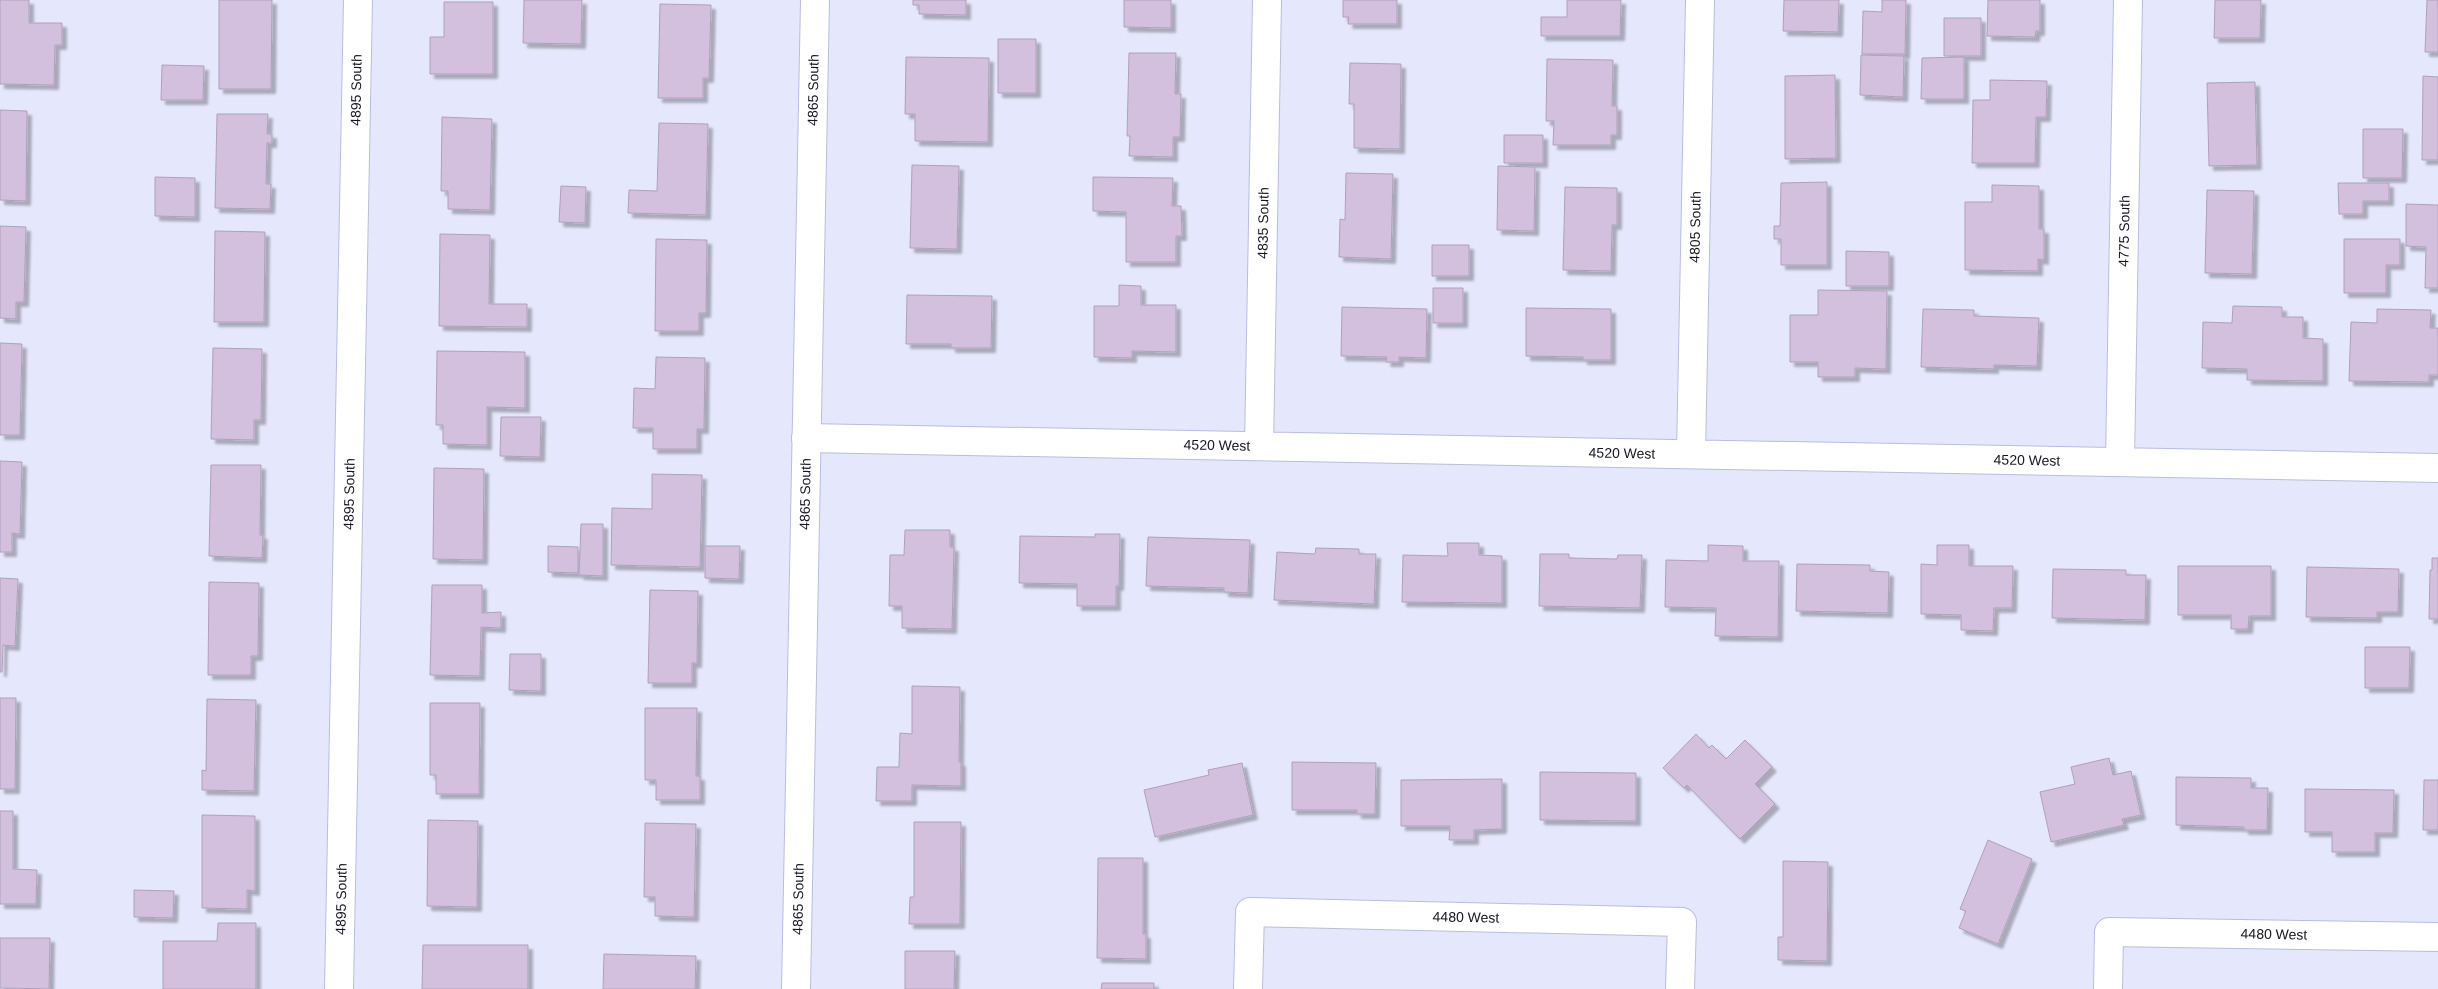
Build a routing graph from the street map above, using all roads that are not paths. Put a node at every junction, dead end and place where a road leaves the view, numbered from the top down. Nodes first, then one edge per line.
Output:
1 (358, 0) edge
2 (815, 0) edge
3 (1268, 0) edge
4 (1700, 0) edge
5 (2128, 0) edge
6 (806, 438) junction
7 (1259, 446) junction
8 (1690, 454) junction
9 (2120, 462) junction
10 (2438, 468) edge
11 (2438, 937) edge
12 (339, 989) edge
13 (796, 989) edge
14 (1248, 989) edge
15 (1680, 989) edge
16 (2108, 989) edge

1 - 12 street, 4895 South
2 - 6 street, 4865 South
3 - 7 street, 4835 South
4 - 8 street, 4805 South
5 - 9 street, 4775 South
6 - 7 street, 4520 West
6 - 13 street, 4865 South
7 - 8 street, 4520 West
8 - 9 street, 4520 West
9 - 10 street, 4520 West
11 - 16 street, 4480 West
14 - 15 street, 4480 West

